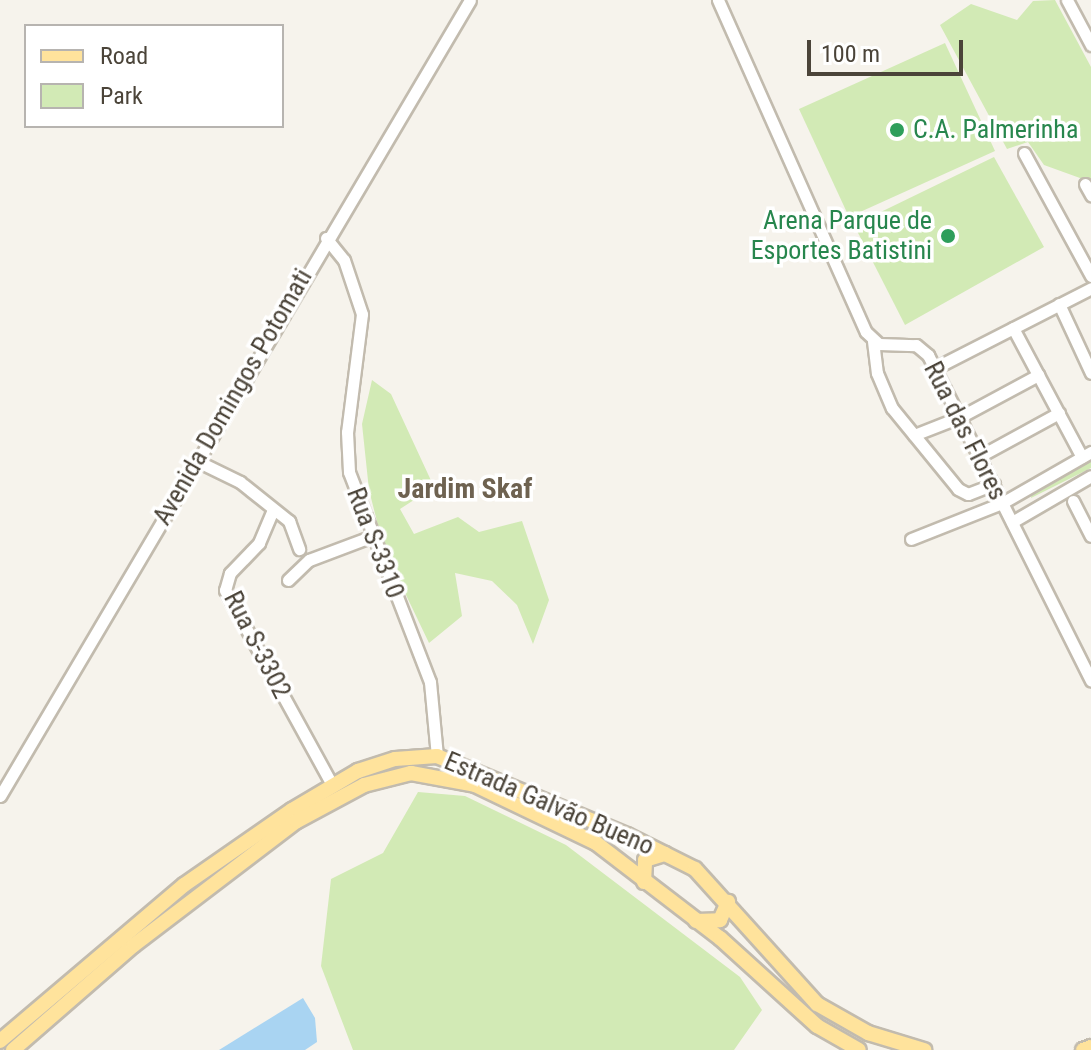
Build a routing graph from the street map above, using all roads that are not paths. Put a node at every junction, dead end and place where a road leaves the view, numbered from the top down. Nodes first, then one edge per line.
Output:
1 (470, 0) edge
2 (718, 0) edge
3 (1067, 0) edge
4 (1091, 45) edge
5 (1024, 153) dead end
6 (326, 238) junction
7 (1091, 276) edge
8 (1091, 288) edge
9 (1059, 304) junction
10 (1013, 328) junction
11 (873, 341) junction
12 (935, 368) junction
13 (1091, 373) edge
14 (1038, 375) junction
15 (1059, 413) junction
16 (960, 417) junction
17 (914, 435) junction
18 (1086, 454) edge
19 (980, 456) junction
20 (197, 461) junction
21 (1091, 476) edge
22 (994, 484) junction
23 (1073, 501) dead end
24 (1002, 503) junction
25 (272, 512) junction
26 (1012, 522) junction
27 (1091, 536) edge
28 (370, 537) junction
29 (911, 539) dead end
30 (299, 549) dead end
31 (288, 580) dead end
32 (1091, 681) edge
33 (437, 756) junction
34 (332, 785) junction
35 (0, 796) edge
36 (666, 854) junction
37 (644, 882) junction
38 (728, 902) junction
39 (696, 921) junction
40 (0, 1041) edge
41 (1091, 1047) edge
42 (13, 1050) edge
43 (859, 1050) edge
44 (924, 1050) edge
45 (1083, 1050) edge

1 - 6 street, Avenida Domingos Potomati
2 - 11 street
3 - 4 street
5 - 7 street
6 - 20 street, Avenida Domingos Potomati
6 - 28 street, Rua S-3310
8 - 9 street
9 - 10 street
9 - 13 street
10 - 12 street
10 - 14 street
11 - 12 street, Rua das Flores
11 - 17 street
12 - 16 street, Rua das Flores
14 - 15 street
14 - 16 street
15 - 18 street
15 - 19 street
16 - 17 street
16 - 19 street, Rua das Flores
17 - 22 street
18 - 24 street
19 - 22 street, Rua das Flores
20 - 25 street
20 - 35 street, Avenida Domingos Potomati
21 - 26 street
22 - 24 street, Rua das Flores
23 - 27 street
24 - 26 street, Rua das Flores
24 - 29 street
25 - 30 street
25 - 34 street, Rua S-3302
26 - 32 street, Rua das Flores
28 - 31 street
28 - 33 street, Rua S-3310
33 - 34 main road, Estrada Galvão Bueno
33 - 36 main road, Estrada Galvão Bueno
34 - 40 main road, Estrada Galvão Bueno
36 - 37 main road
36 - 38 main road, Estrada Galvão Bueno
37 - 39 main road, Estrada Galvão Bueno
37 - 42 main road, Estrada Galvão Bueno
38 - 39 main road
38 - 44 main road, Estrada Galvão Bueno
39 - 43 main road, Estrada Galvão Bueno
41 - 45 main road

